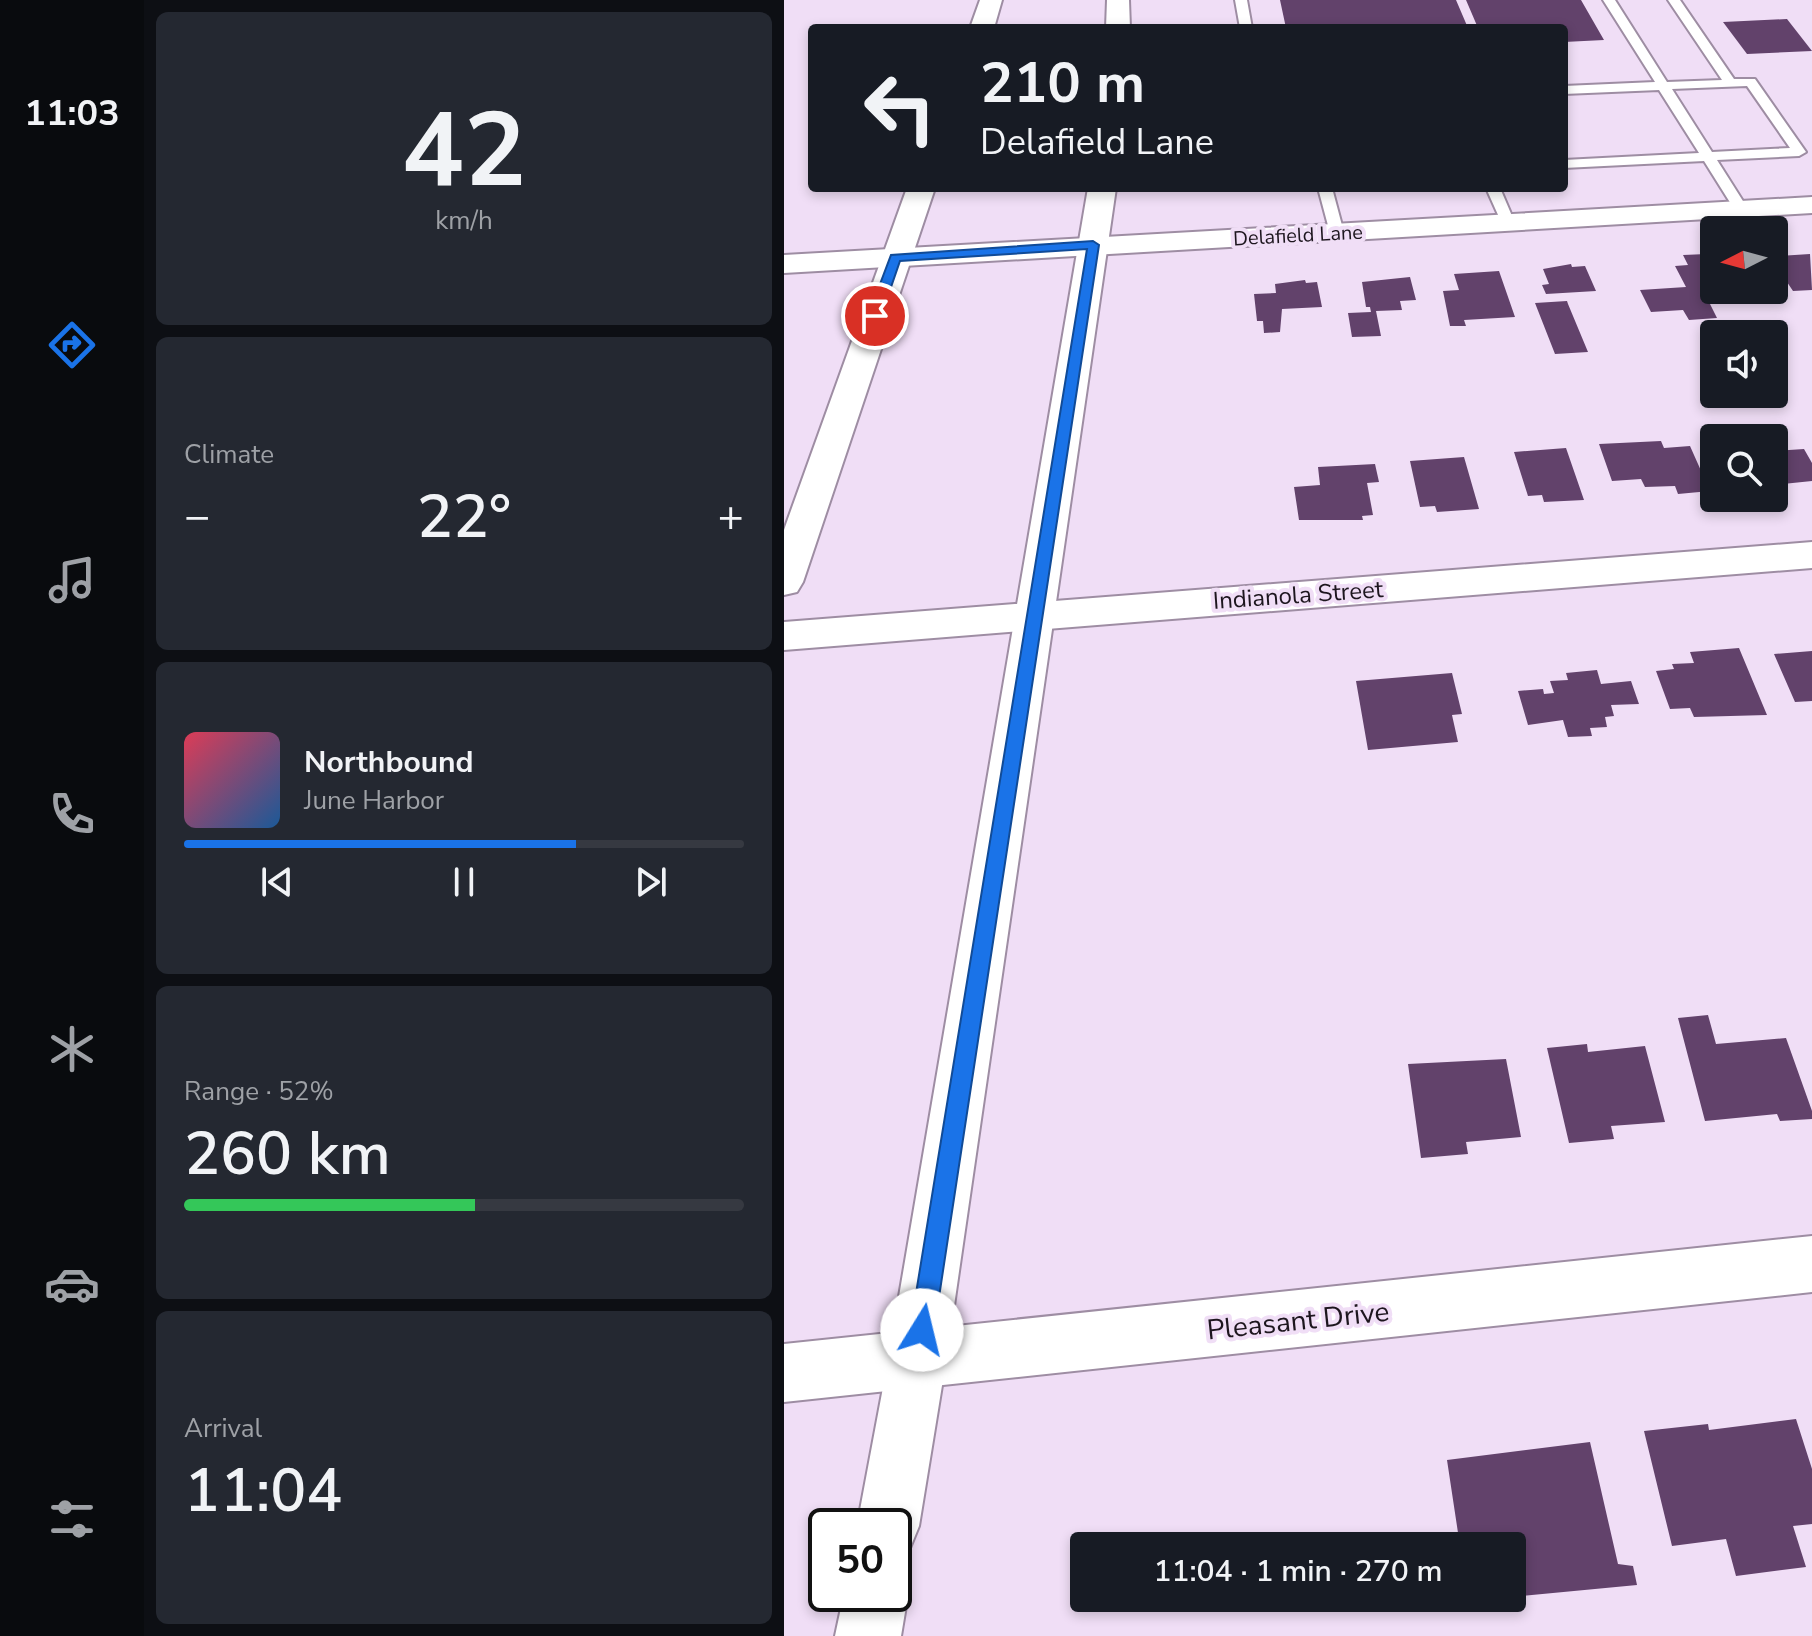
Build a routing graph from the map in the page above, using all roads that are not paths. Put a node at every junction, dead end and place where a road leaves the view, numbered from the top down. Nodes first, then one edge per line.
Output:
1 (991, 0) edge
2 (1118, 0) edge
3 (1241, 0) edge
4 (1609, 0) edge
5 (1674, 0) edge
6 (983, 24) edge
7 (1118, 24) edge
8 (1245, 24) edge
9 (1730, 83) junction
10 (1661, 86) junction
11 (1568, 90) edge
12 (1710, 157) junction
13 (1568, 164) edge
14 (919, 192) edge
15 (1101, 192) edge
16 (1326, 192) edge
17 (1495, 192) edge
18 (1812, 205) edge
19 (1741, 209) junction
20 (1508, 223) junction
21 (1337, 233) junction
22 (1093, 245) junction
23 (895, 257) junction
24 (784, 264) edge
25 (1812, 555) edge
26 (784, 582) edge
27 (1035, 615) junction
28 (784, 636) edge
29 (1812, 1264) edge
30 (917, 1361) junction
31 (784, 1373) edge
32 (891, 1508) edge
33 (873, 1612) edge
34 (868, 1636) edge

1 - 6 street
2 - 7 street
3 - 8 lane
4 - 10 lane
5 - 9 lane
9 - 10 lane
9 - 12 lane
10 - 11 lane
10 - 12 lane
12 - 13 lane
12 - 19 lane
14 - 23 street
15 - 22 street
16 - 21 lane
17 - 20 lane
18 - 19 street, Delafield Lane
19 - 20 street, Delafield Lane
20 - 21 street, Delafield Lane
21 - 22 street, Delafield Lane
22 - 23 street, Delafield Lane
22 - 27 street
23 - 24 street, Delafield Lane
23 - 26 street
25 - 27 street, Indianola Street
27 - 28 street, Indianola Street
27 - 30 street
29 - 30 street, Pleasant Drive
30 - 31 street, Pleasant Drive
30 - 32 street
33 - 34 street

